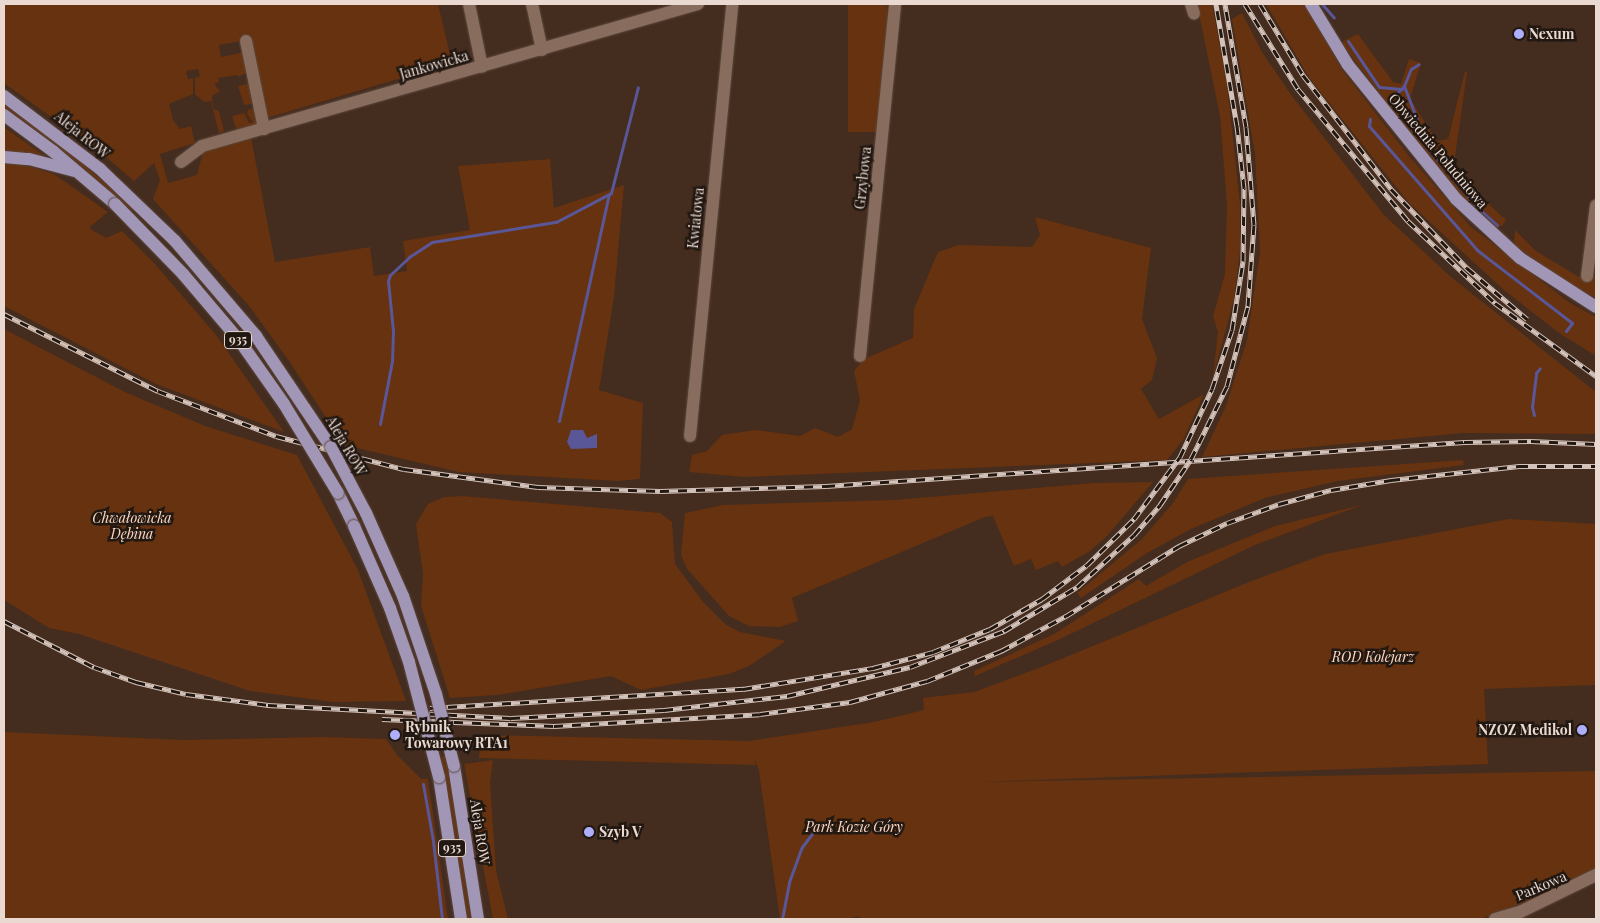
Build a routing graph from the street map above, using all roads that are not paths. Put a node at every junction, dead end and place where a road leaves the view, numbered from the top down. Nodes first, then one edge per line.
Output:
1 (469, 4) edge
2 (532, 4) edge
3 (697, 4) edge
4 (732, 4) edge
5 (895, 4) edge
6 (1311, 4) edge
7 (246, 41) dead end
8 (542, 50) junction
9 (482, 67) junction
10 (4, 96) edge
11 (4, 115) edge
12 (264, 129) junction
13 (4, 157) edge
14 (181, 162) dead end
15 (79, 172) junction
16 (1596, 206) edge
17 (1587, 276) dead end
18 (1596, 307) edge
19 (860, 356) dead end
20 (690, 436) dead end
21 (1596, 875) edge
22 (474, 894) junction
23 (461, 919) edge
24 (478, 919) edge
25 (483, 919) edge
26 (1495, 919) edge

1 - 9 street
2 - 8 street
3 - 8 street, Jankowicka
4 - 20 street, Kwiatowa
5 - 19 street, Grzybowa
6 - 18 main road, Obwiednia Południowa
7 - 12 street
8 - 9 street, Jankowicka
9 - 12 street, Jankowicka
10 - 22 main road, Aleja ROW / 935, bridge
11 - 15 main road, 935
12 - 14 street, Jankowicka
13 - 15 main road
15 - 23 main road, 935, bridge
16 - 17 street
21 - 26 street, Parkowa
22 - 24 main road, Aleja ROW / 935
22 - 25 main road

